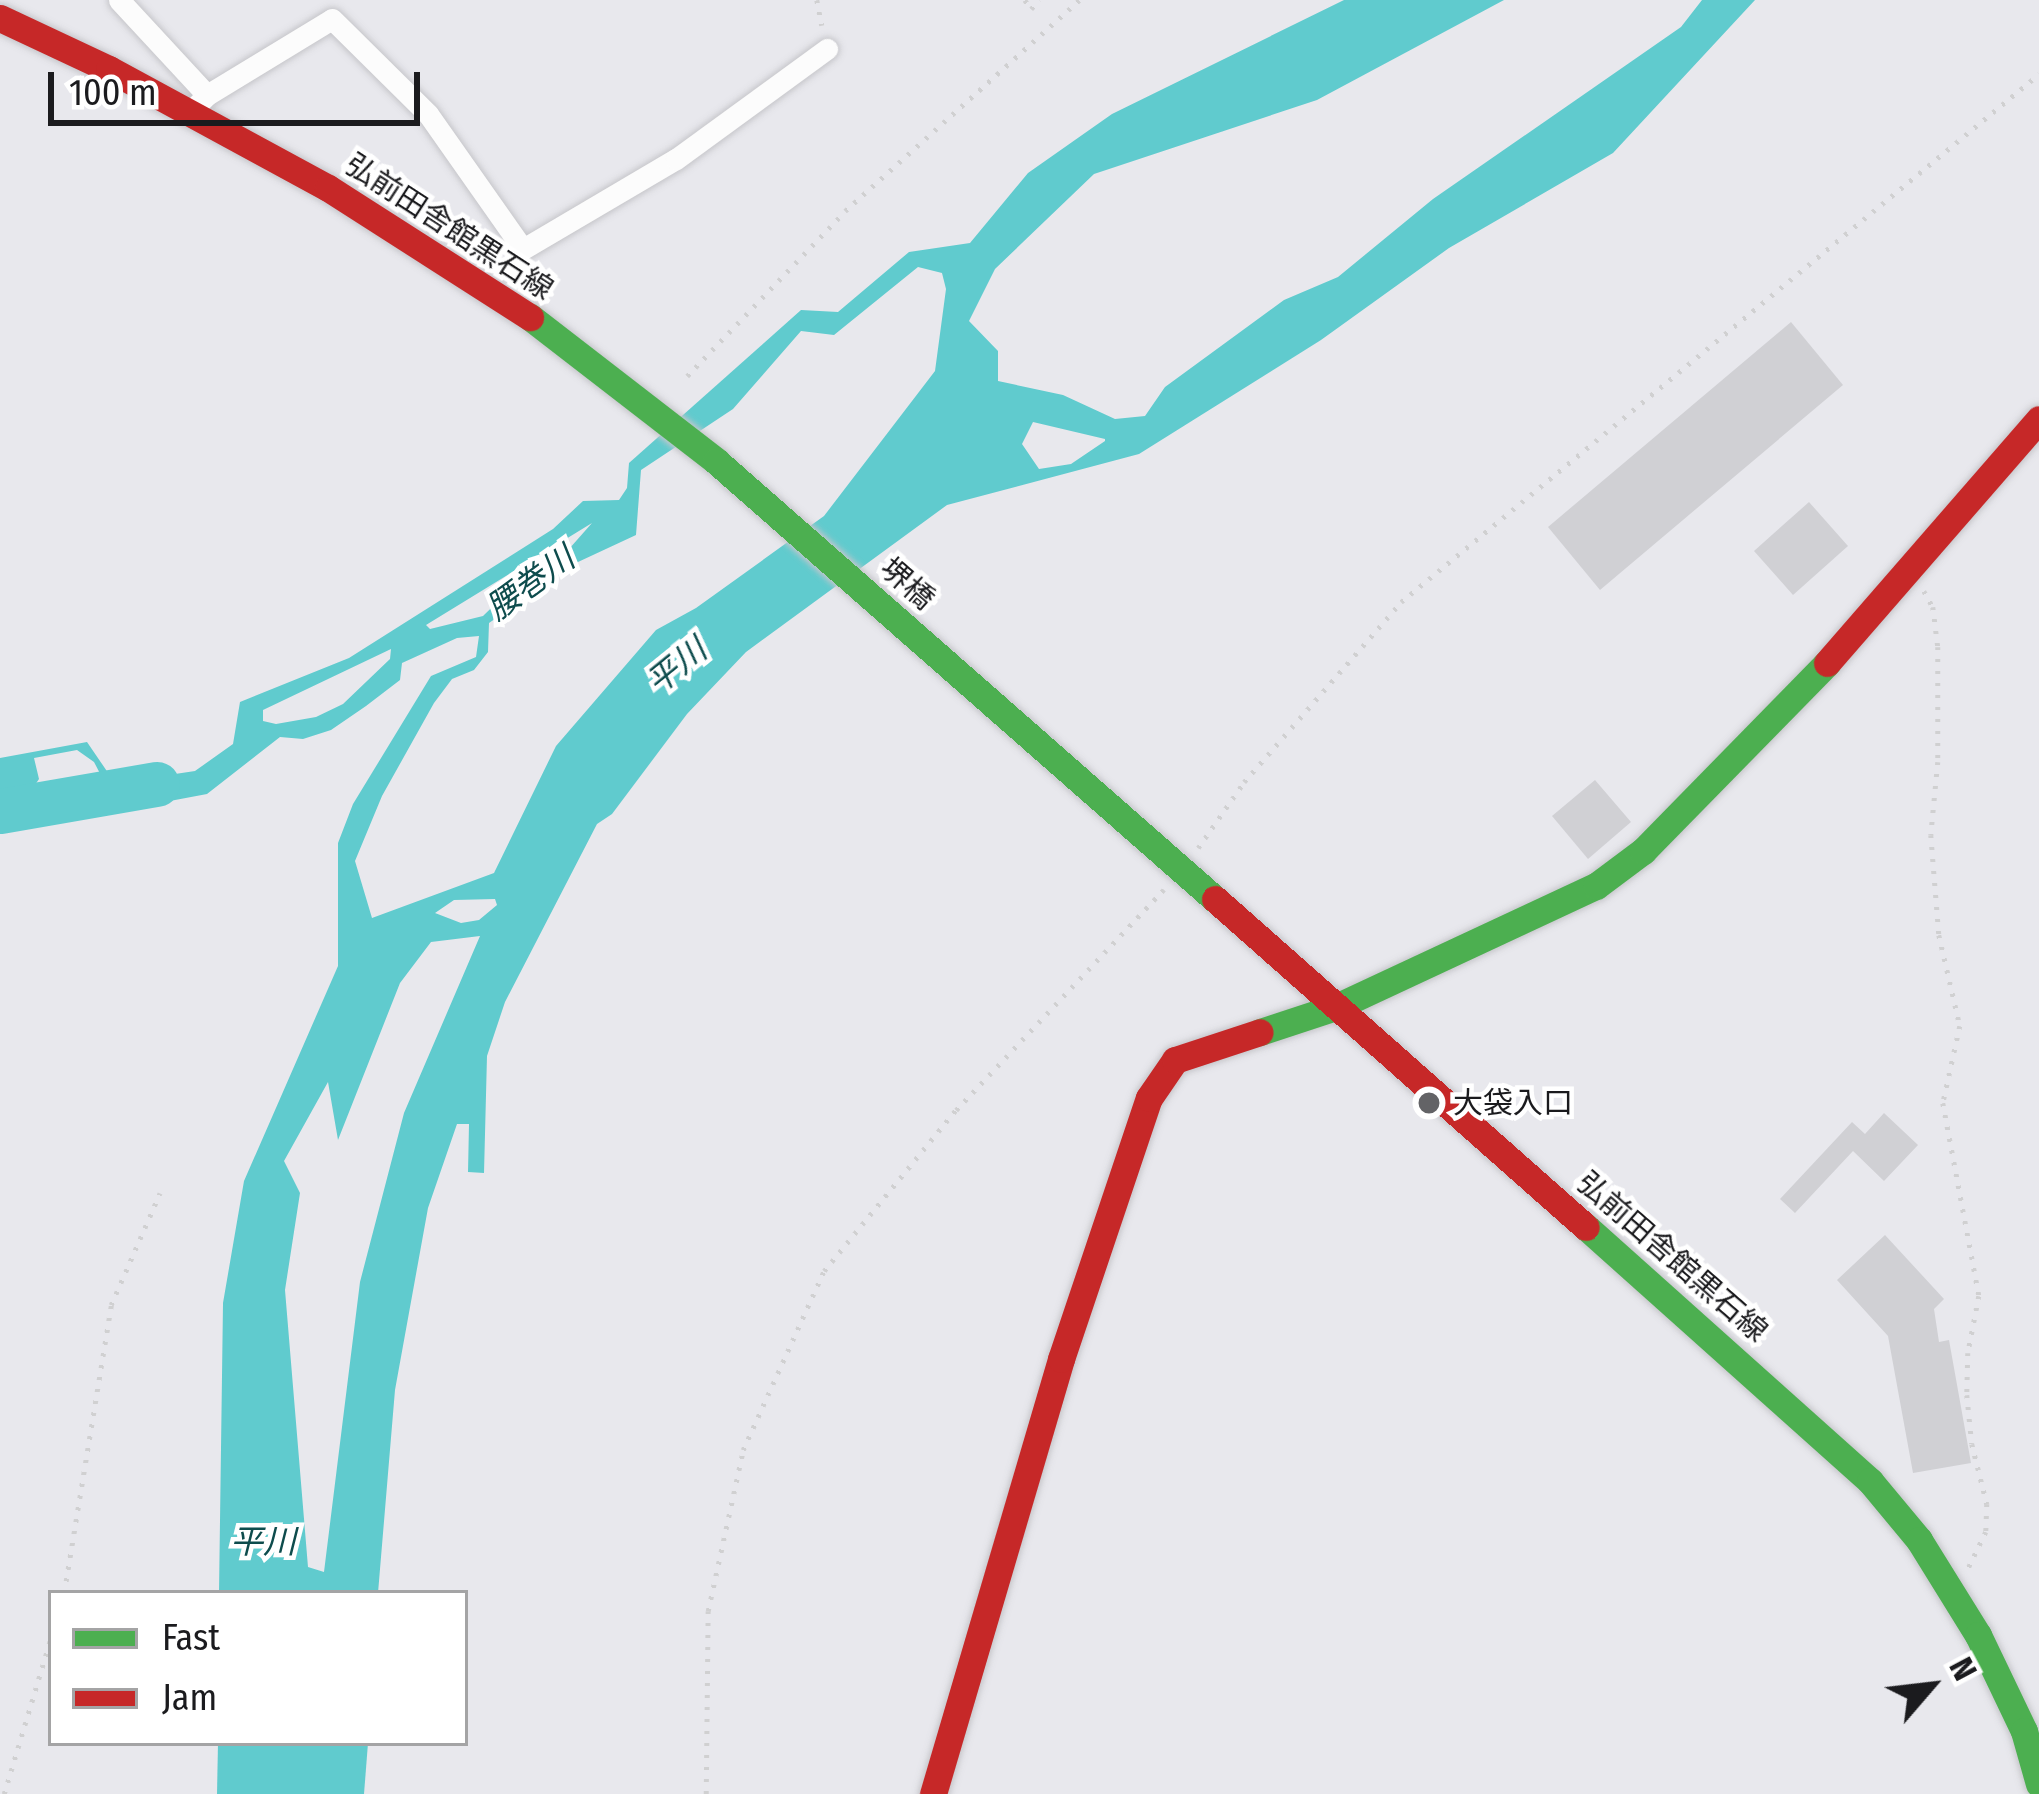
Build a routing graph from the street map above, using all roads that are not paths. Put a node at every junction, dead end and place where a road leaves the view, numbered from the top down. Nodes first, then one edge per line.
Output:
1 (119, 0) edge
2 (0, 18) edge
3 (827, 49) dead end
4 (199, 104) junction
5 (601, 371) joint
6 (2039, 419) edge
7 (1173, 862) joint
8 (1336, 1007) junction
9 (2039, 1784) edge
10 (933, 1794) edge

1 - 4 street
2 - 4 main road, 弘前田舎館黒石線
3 - 4 street
4 - 5 main road, 弘前田舎館黒石線
5 - 7 main road, 堺橋
6 - 8 main road
7 - 8 main road, 弘前田舎館黒石線
8 - 9 main road, 弘前田舎館黒石線
8 - 10 main road

